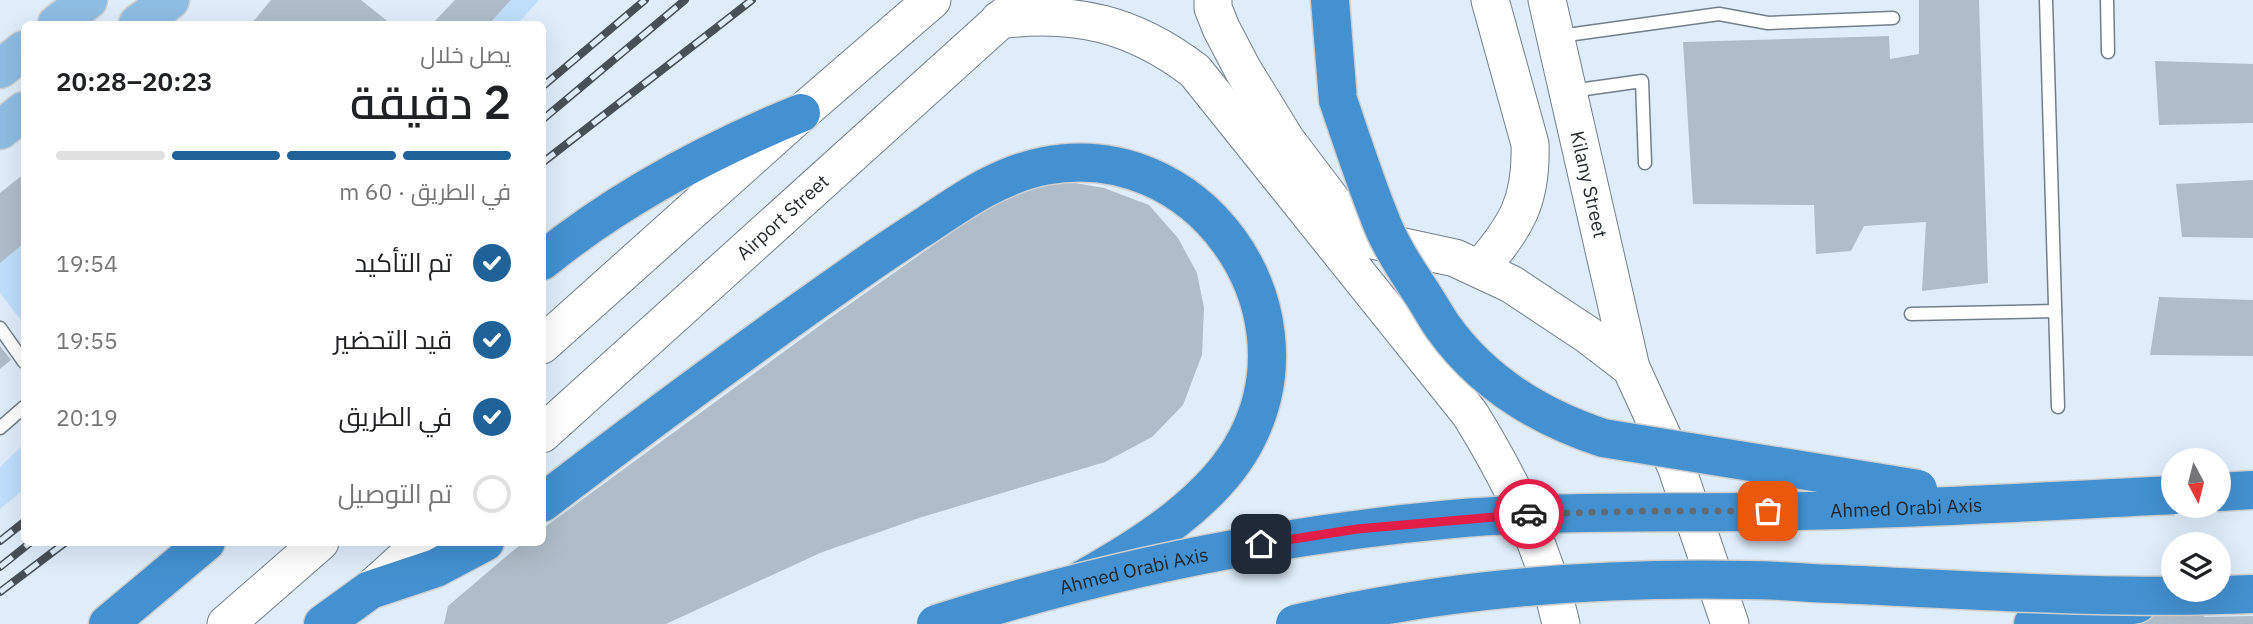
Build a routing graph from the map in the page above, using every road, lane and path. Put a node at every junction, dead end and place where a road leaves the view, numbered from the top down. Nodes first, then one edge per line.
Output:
1 (88, 0) edge
2 (170, 0) edge
3 (932, 0) edge
4 (1213, 0) edge
5 (1330, 0) edge
6 (1490, 0) edge
7 (1548, 0) edge
8 (2046, 0) edge
9 (2107, 0) edge
10 (1011, 10) edge
11 (1125, 15) edge
12 (1892, 18) dead end
13 (61, 21) edge
14 (142, 21) edge
15 (1555, 37) junction
16 (2108, 51) dead end
17 (21, 52) edge
18 (0, 69) edge
19 (1567, 91) junction
20 (21, 113) edge
21 (801, 113) junction
22 (0, 130) edge
23 (1645, 163) dead end
24 (546, 258) edge
25 (1480, 269) junction
26 (2055, 310) junction
27 (1911, 314) dead end
28 (0, 328) edge
29 (546, 341) edge
30 (21, 358) edge
31 (1631, 368) junction
32 (2058, 407) dead end
33 (21, 410) edge
34 (0, 429) edge
35 (546, 430) edge
36 (2253, 490) edge
37 (2231, 491) edge
38 (2161, 496) edge
39 (546, 500) edge
40 (2007, 503) junction
41 (201, 546) edge
42 (315, 546) edge
43 (419, 546) edge
44 (477, 546) edge
45 (1075, 583) junction
46 (370, 590) junction
47 (2253, 594) edge
48 (2231, 595) edge
49 (2161, 596) edge
50 (2161, 599) edge
51 (1724, 620) edge
52 (108, 624) edge
53 (226, 624) edge
54 (323, 624) edge
55 (339, 624) edge
56 (936, 624) edge
57 (1295, 624) edge
58 (1561, 624) edge
59 (2033, 624) edge

1 - 13 main road
2 - 14 main road
3 - 21 street
4 - 25 street
5 - 40 highway, bridge
6 - 25 street
7 - 15 street, Kilany Street
8 - 26 lane
9 - 16 lane
10 - 11 street
10 - 35 street, Airport Street
11 - 58 street
12 - 15 lane
15 - 19 street, Kilany Street
17 - 18 main road
19 - 23 lane
19 - 31 street, Kilany Street
20 - 22 main road
21 - 24 highway
21 - 29 street
25 - 31 street
26 - 27 lane
26 - 32 lane
28 - 30 lane
31 - 51 street, Kilany Street
33 - 34 lane
36 - 37 highway
38 - 40 highway, Ahmed Orabi Axis, bridge
39 - 45 highway
40 - 45 highway, Ahmed Orabi Axis, bridge
41 - 52 highway
42 - 53 street
43 - 46 street
44 - 46 highway
45 - 56 highway, Ahmed Orabi Axis, bridge
46 - 54 highway
46 - 55 street
47 - 48 highway, bridge
49 - 57 highway, bridge
50 - 59 highway, bridge

